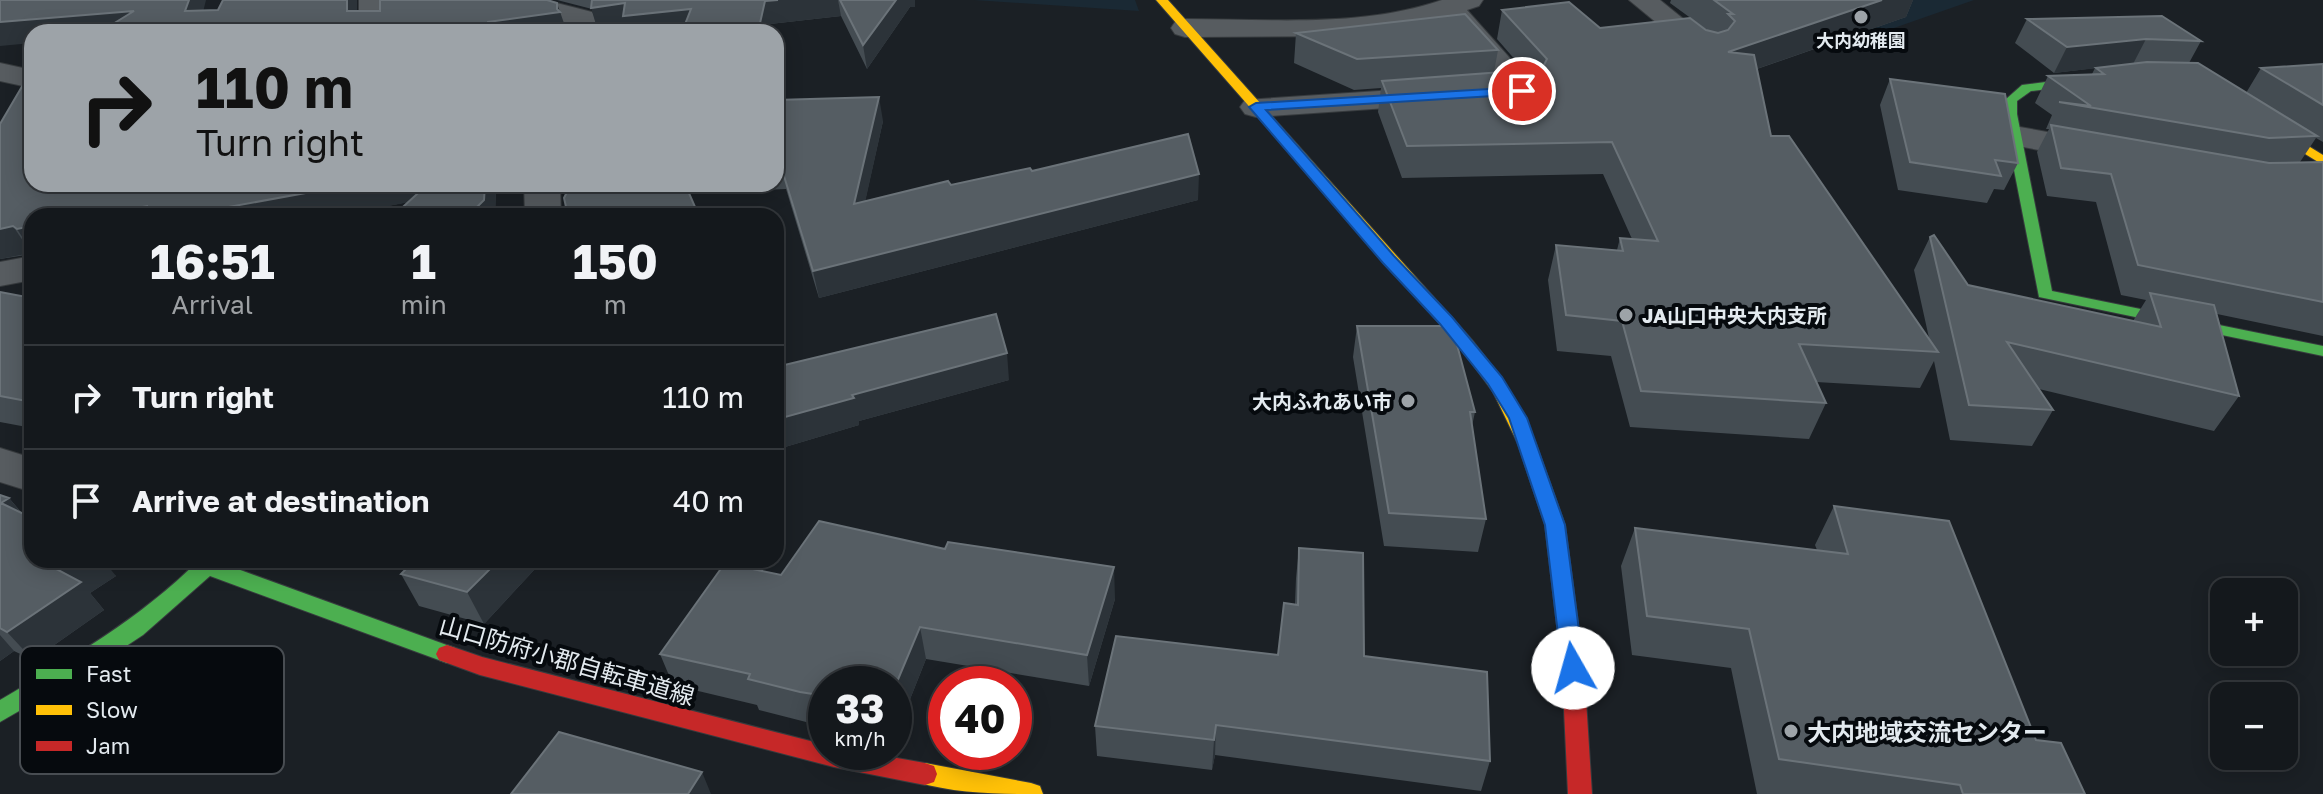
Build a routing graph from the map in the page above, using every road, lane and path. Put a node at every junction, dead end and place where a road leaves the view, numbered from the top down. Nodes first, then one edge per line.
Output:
1 (373, 0) edge
2 (513, 0) edge
3 (1162, 0) edge
4 (1643, 0) edge
5 (1459, 3) edge
6 (373, 24) edge
7 (582, 24) edge
8 (1185, 28) junction
9 (1708, 51) edge
10 (0, 72) edge
11 (24, 77) edge
12 (2120, 77) edge
13 (1256, 107) junction
14 (2244, 111) edge
15 (2014, 136) junction
16 (2133, 157) edge
17 (2323, 161) edge
18 (2323, 176) edge
19 (2284, 178) edge
20 (24, 270) edge
21 (0, 274) edge
22 (2323, 351) edge
23 (0, 464) edge
24 (24, 473) edge
25 (201, 568) edge
26 (221, 568) edge
27 (107, 646) edge
28 (20, 700) edge
29 (0, 712) edge
30 (1031, 794) edge
31 (1580, 794) edge

1 - 6 street
2 - 7 street
3 - 8 street
4 - 9 street
5 - 8 street
5 - 13 street
8 - 13 street
10 - 11 street
12 - 15 street
13 - 31 street
14 - 17 street
15 - 16 street
15 - 22 street
18 - 19 street
20 - 21 street
23 - 24 street
25 - 27 street, 山口防府小郡自転車道線
26 - 30 street, 山口防府小郡自転車道線
28 - 29 street, 山口防府小郡自転車道線

